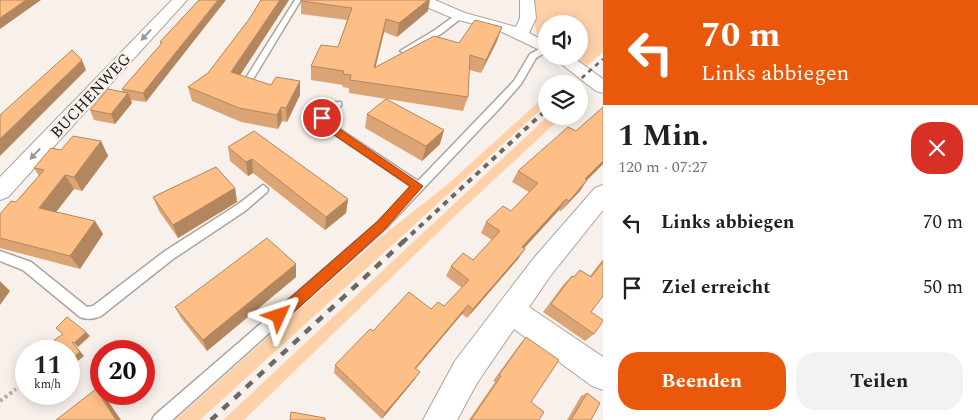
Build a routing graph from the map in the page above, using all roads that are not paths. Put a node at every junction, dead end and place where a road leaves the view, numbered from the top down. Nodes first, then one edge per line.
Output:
1 (180, 0) edge
2 (298, 0) edge
3 (422, 0) edge
4 (527, 0) edge
5 (460, 16) junction
6 (518, 33) junction
7 (538, 44) edge
8 (404, 51) edge
9 (538, 53) edge
10 (573, 65) edge
11 (248, 81) edge
12 (600, 82) edge
13 (338, 104) dead end
14 (418, 186) junction
15 (263, 189) dead end
16 (0, 191) edge
17 (603, 194) edge
18 (0, 256) edge
19 (511, 310) junction
20 (603, 375) edge
21 (160, 420) edge
22 (439, 420) edge

1 -> 16 street, BUCHENWEG
2 - 11 lane
3 - 5 street
4 - 6 street
5 - 6 street
5 - 8 lane
6 - 7 street
9 - 14 lane
10 - 12 street
13 - 14 lane
14 - 21 lane
15 - 18 lane
17 - 19 street
19 - 20 street
19 - 22 street

